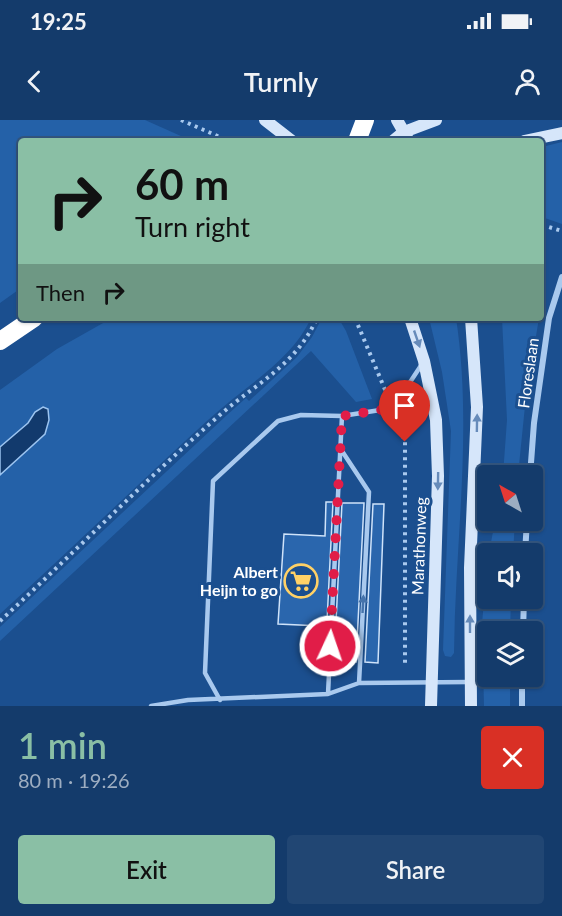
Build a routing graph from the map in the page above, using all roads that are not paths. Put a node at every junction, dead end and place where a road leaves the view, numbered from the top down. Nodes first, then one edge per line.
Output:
1 (265, 120) edge
2 (365, 120) edge
3 (397, 120) edge
4 (436, 120) edge
5 (562, 133) edge
6 (407, 137) edge
7 (288, 138) edge
8 (358, 138) edge
9 (538, 138) edge
10 (562, 277) edge
11 (30, 321) edge
12 (411, 321) edge
13 (471, 321) edge
14 (0, 341) edge
15 (424, 361) junction
16 (342, 416) junction
17 (340, 448) junction
18 (531, 465) edge
19 (430, 681) junction
20 (471, 682) junction
21 (359, 683) junction
22 (522, 687) edge
23 (328, 694) junction
24 (220, 700) junction
25 (150, 706) edge
26 (431, 706) edge
27 (471, 706) edge
28 (522, 706) edge

1 - 7 main road
2 - 8 highway
3 - 6 main road
4 - 6 main road
5 - 9 main road
10 - 18 street, Floreslaan
11 - 14 highway
12 -> 15 main road, Marathonweg
20 -> 13 main road
15 - 16 lane
15 -> 19 main road, Marathonweg
16 - 17 lane
16 - 24 lane
21 -> 17 lane
17 - 23 lane
19 - 20 lane
19 - 21 lane
19 - 26 main road, Marathonweg
20 - 27 main road
21 - 23 lane
22 - 28 street
23 - 24 lane
24 - 25 lane

